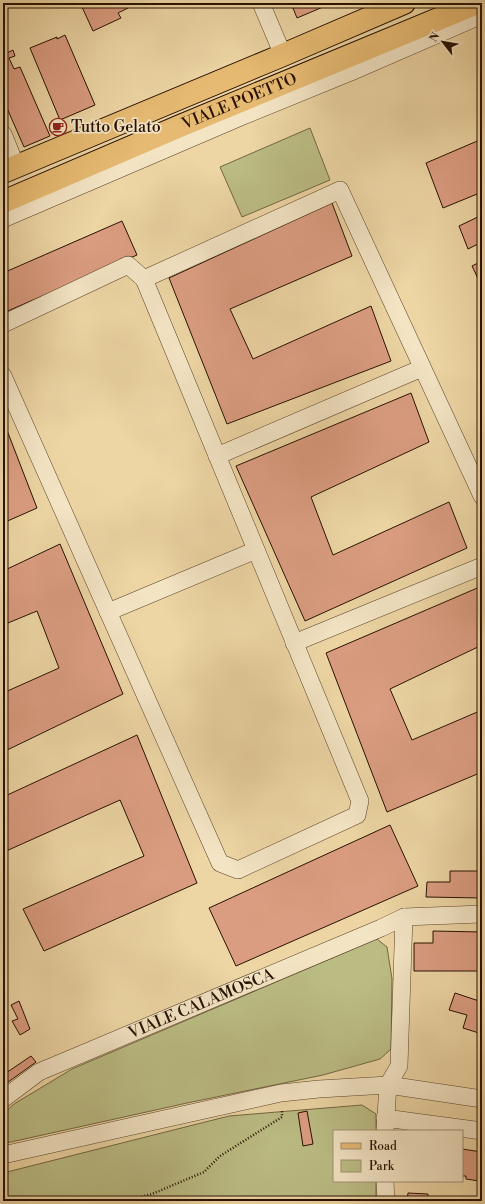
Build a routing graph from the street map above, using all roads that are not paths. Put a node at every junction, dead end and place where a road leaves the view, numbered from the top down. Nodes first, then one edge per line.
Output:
1 (261, 3) edge
2 (385, 3) edge
3 (404, 3) edge
4 (477, 3) edge
5 (482, 15) edge
6 (281, 51) junction
7 (3, 134) edge
8 (9, 166) edge
9 (3, 202) edge
10 (3, 219) edge
11 (144, 279) junction
12 (3, 324) edge
13 (422, 368) junction
14 (3, 376) edge
15 (217, 456) junction
16 (482, 496) edge
17 (256, 550) junction
18 (482, 566) edge
19 (108, 612) junction
20 (294, 643) junction
21 (482, 914) edge
22 (404, 917) junction
23 (388, 1085) junction
24 (3, 1099) edge
25 (482, 1099) edge
26 (385, 1124) edge
27 (482, 1131) edge
28 (3, 1155) edge
29 (385, 1182) edge
30 (386, 1201) edge

1 - 6 street
2 - 6 street, VIALE POETTO
3 - 6 main road, VIALE POETTO
4 - 9 main road, VIALE POETTO
5 - 10 street
6 - 8 main road, VIALE POETTO
7 - 8 street
11 - 12 street
11 - 13 street
11 - 15 street
13 - 15 street
13 - 16 street
14 - 19 street
15 - 17 street
17 - 19 street
17 - 20 street
18 - 20 street
19 - 20 street
21 - 22 street
22 - 23 street
22 - 24 street, VIALE CALAMOSCA
23 - 25 street
23 - 26 street
23 - 28 street
26 - 27 street
29 - 30 street

